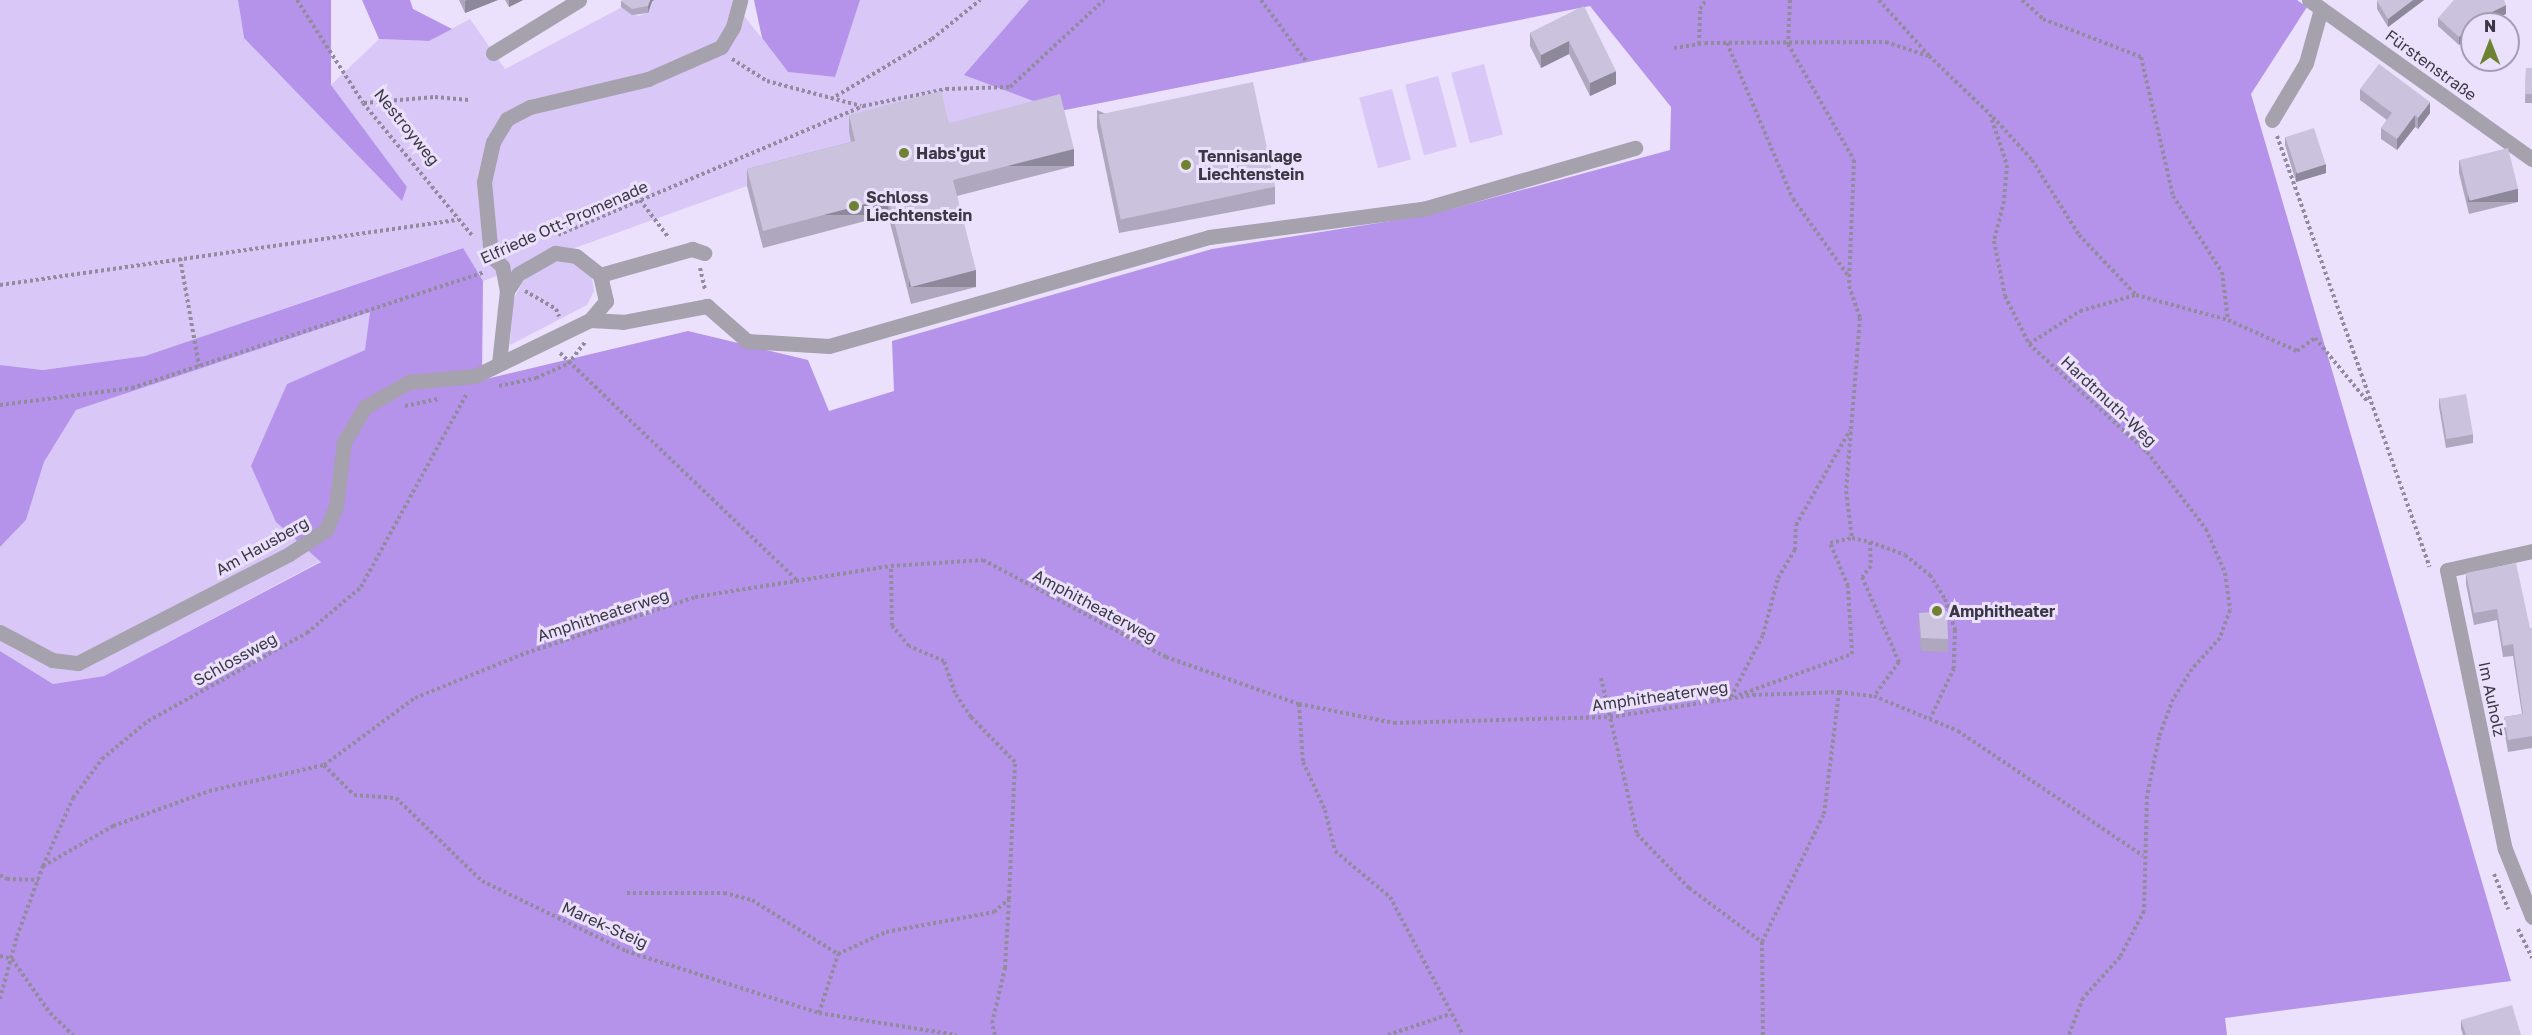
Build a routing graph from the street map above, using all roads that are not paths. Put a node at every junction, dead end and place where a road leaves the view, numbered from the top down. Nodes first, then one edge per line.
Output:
1 (579, 0) edge
2 (740, 0) edge
3 (2315, 4) edge
4 (493, 53) dead end
5 (2272, 120) road end
6 (1635, 148) dead end
7 (2532, 159) edge
8 (704, 253) dead end
9 (600, 275) junction
10 (509, 287) junction
11 (590, 320) junction
12 (499, 363) junction
13 (2532, 551) edge
14 (0, 632) edge
15 (2532, 917) edge

1 - 4 street
2 - 10 street
3 - 5 street
3 - 7 street, Fürstenstraße
6 - 11 street, Am Hausberg
8 - 9 street
9 - 10 street
9 - 11 street
10 - 12 street
11 - 12 street, Am Hausberg
12 - 14 street, Am Hausberg
13 - 15 street, Im Auholz

